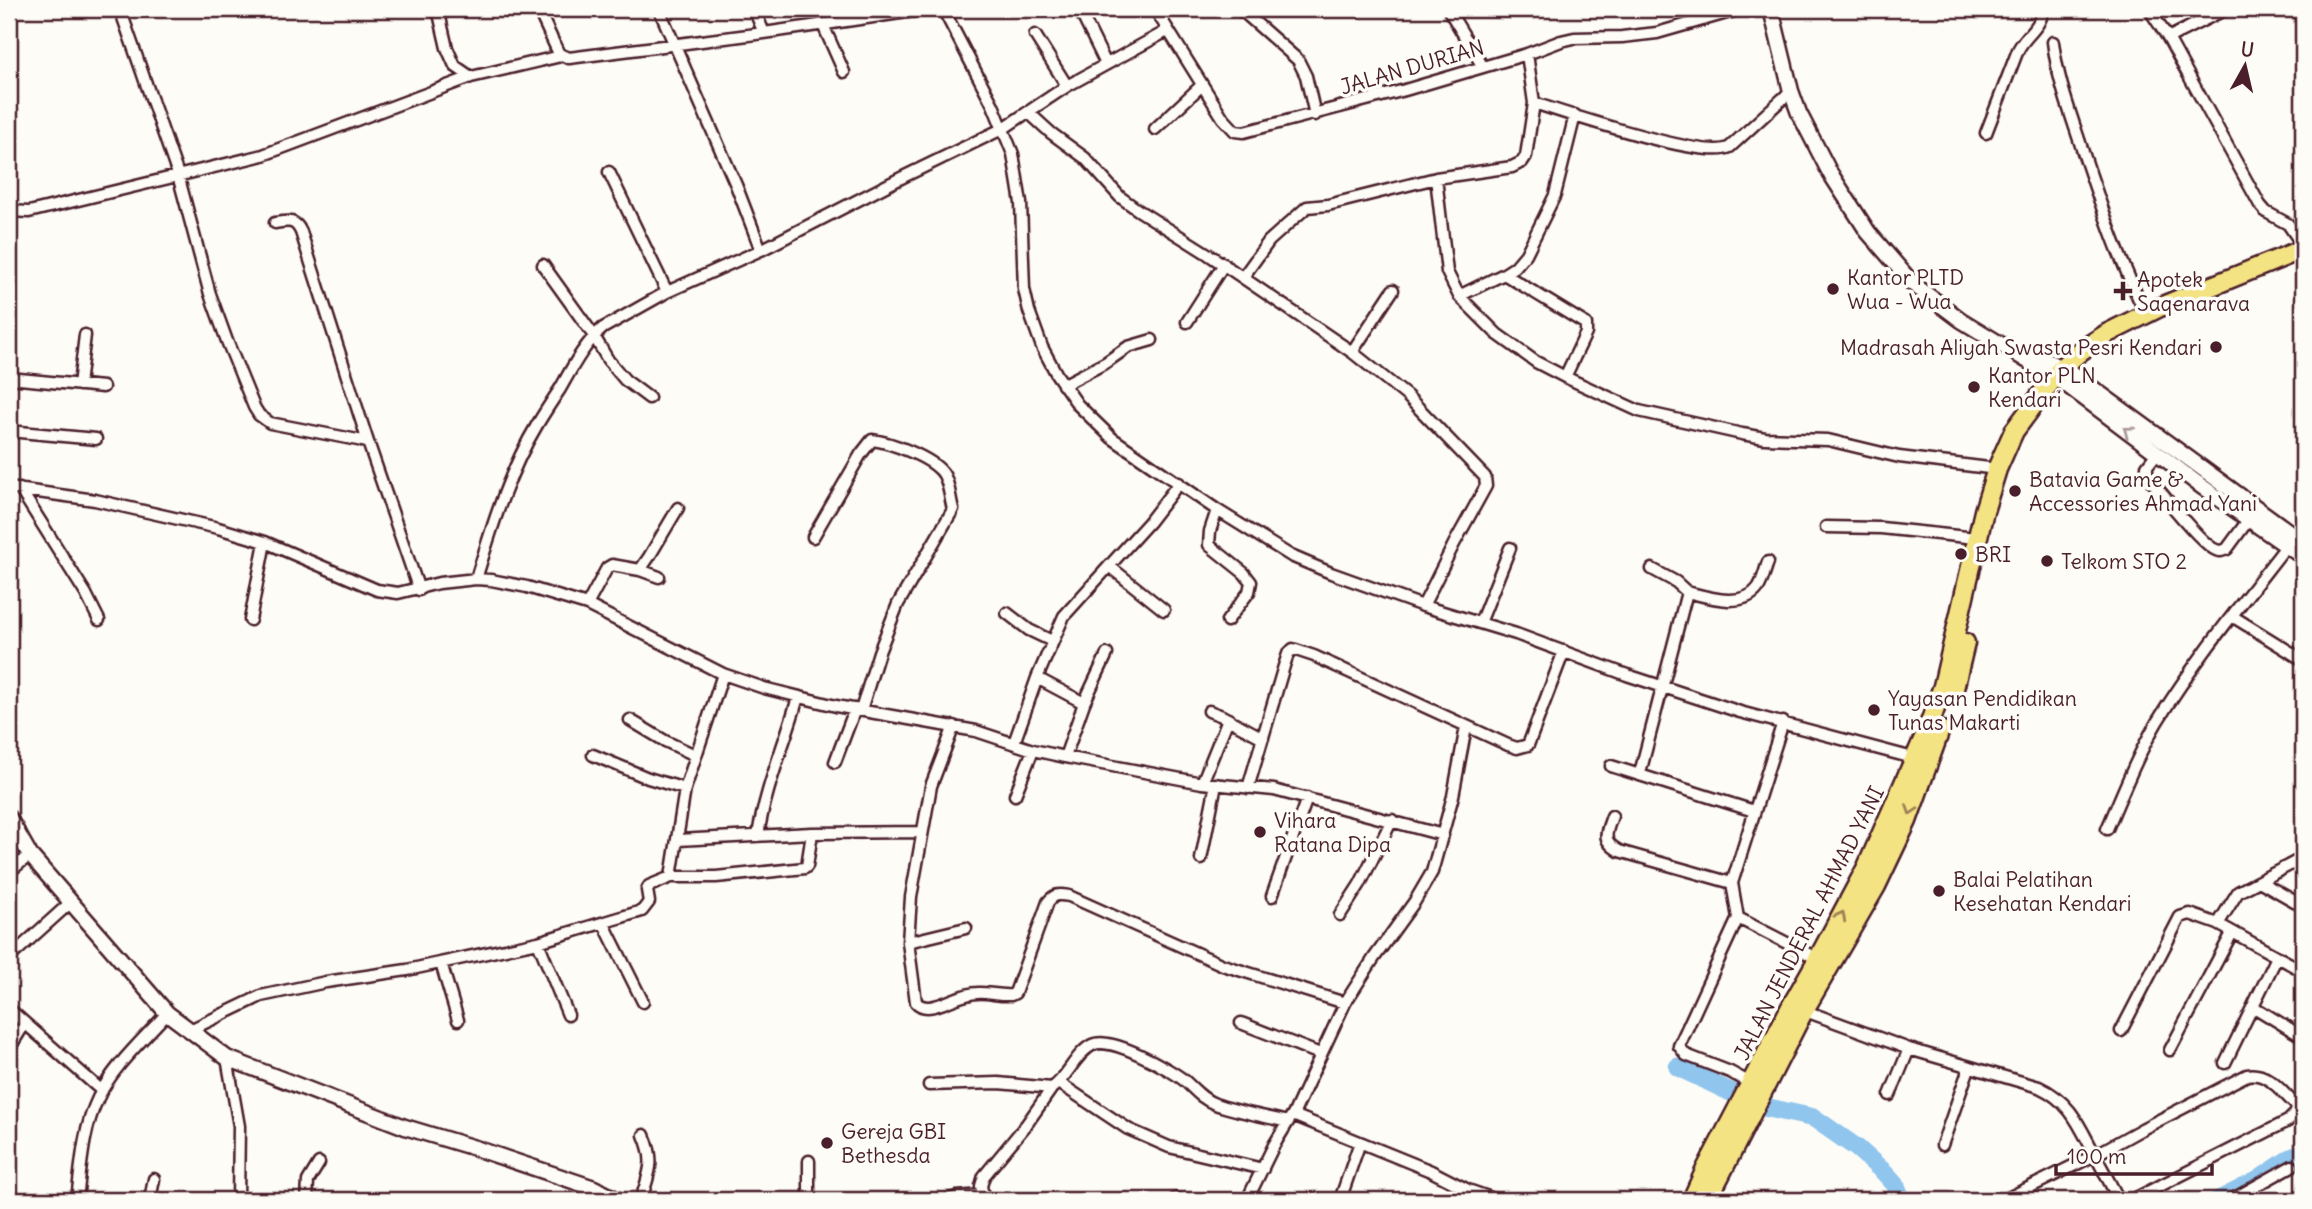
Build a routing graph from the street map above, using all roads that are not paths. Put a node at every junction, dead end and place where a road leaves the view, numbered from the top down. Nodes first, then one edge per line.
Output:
1 (120, 9) edge
2 (438, 9) edge
3 (538, 9) edge
4 (659, 9) edge
5 (754, 9) edge
6 (928, 9) edge
7 (943, 9) edge
8 (1079, 9) edge
9 (1155, 9) edge
10 (1240, 9) edge
11 (1448, 9) edge
12 (1741, 9) edge
13 (1771, 9) edge
14 (1779, 9) edge
15 (2043, 9) edge
16 (2149, 9) edge
17 (2226, 9) edge
18 (865, 13) edge
19 (823, 25) junction
20 (1167, 31) junction
21 (764, 33) junction
22 (1035, 35) dead end
23 (2168, 38) junction
24 (2053, 42) dead end
25 (673, 45) junction
26 (1527, 54) junction
27 (561, 57) junction
28 (1106, 64) junction
29 (1483, 67) junction
30 (845, 72) dead end
31 (471, 77) junction
32 (1202, 85) junction
33 (1067, 86) junction
34 (1791, 91) junction
35 (1534, 103) junction
36 (1028, 113) junction
37 (1315, 115) junction
38 (1575, 116) junction
39 (1004, 128) junction
40 (1154, 129) dead end
41 (1986, 133) dead end
42 (609, 172) dead end
43 (178, 175) junction
44 (1436, 178) junction
45 (9, 211) edge
46 (275, 223) dead end
47 (2303, 247) edge
48 (761, 250) junction
49 (2303, 261) edge
50 (1224, 264) junction
51 (543, 265) dead end
52 (1504, 274) junction
53 (1243, 277) junction
54 (1393, 290) dead end
55 (667, 292) junction
56 (1459, 296) junction
57 (1947, 306) junction
58 (2146, 314) junction
59 (1187, 322) dead end
60 (85, 335) dead end
61 (594, 336) junction
62 (1152, 340) dead end
63 (1352, 352) junction
64 (2063, 375) junction
65 (1565, 377) junction
66 (9, 378) edge
67 (79, 384) junction
68 (1063, 385) junction
69 (103, 387) dead end
70 (649, 398) dead end
71 (9, 431) edge
72 (96, 439) dead end
73 (368, 442) junction
74 (2157, 453) junction
75 (1997, 469) junction
76 (1179, 483) junction
77 (14, 488) edge
78 (678, 508) dead end
79 (1217, 510) junction
80 (2249, 519) junction
81 (1826, 527) dead end
82 (813, 537) dead end
83 (1976, 538) junction
84 (265, 542) junction
85 (2303, 542) edge
86 (2287, 545) junction
87 (1510, 548) dead end
88 (2303, 557) edge
89 (1768, 562) dead end
90 (1109, 566) junction
91 (1652, 569) dead end
92 (640, 570) junction
93 (659, 577) dead end
94 (476, 579) junction
95 (419, 590) junction
96 (1687, 592) junction
97 (587, 605) junction
98 (1423, 606) junction
99 (1164, 610) dead end
100 (1007, 613) dead end
101 (2232, 616) junction
102 (99, 620) dead end
103 (250, 620) dead end
104 (1227, 621) dead end
105 (1480, 623) junction
106 (1052, 641) junction
107 (1564, 651) junction
108 (1107, 654) dead end
109 (2303, 660) edge
110 (723, 674) junction
111 (1037, 678) junction
112 (1662, 687) junction
113 (799, 697) junction
114 (1084, 703) junction
115 (858, 710) junction
116 (1209, 711) dead end
117 (1228, 719) junction
118 (630, 720) dead end
119 (1783, 722) junction
120 (954, 726) junction
121 (1466, 726) junction
122 (1263, 738) junction
123 (1014, 743) junction
124 (1033, 750) junction
125 (593, 755) dead end
126 (695, 755) junction
127 (1065, 757) junction
128 (1921, 760) junction
129 (835, 762) dead end
130 (1611, 766) dead end
131 (1640, 773) junction
132 (1202, 783) junction
133 (1216, 784) junction
134 (1248, 788) junction
135 (685, 789) junction
136 (1015, 795) dead end
137 (1307, 798) junction
138 (1754, 811) junction
139 (1612, 816) dead end
140 (9, 818) edge
141 (1392, 820) junction
142 (2107, 829) dead end
143 (922, 832) junction
144 (811, 833) junction
145 (1443, 835) junction
146 (758, 836) junction
147 (678, 840) junction
148 (30, 855) junction
149 (2303, 858) edge
150 (1201, 859) dead end
151 (9, 872) edge
152 (671, 877) junction
153 (2259, 881) junction
154 (1732, 883) junction
155 (1272, 896) dead end
156 (70, 903) junction
157 (2303, 906) edge
158 (1339, 915) dead end
159 (1738, 918) junction
160 (604, 924) junction
161 (2218, 924) junction
162 (966, 928) dead end
163 (2232, 933) junction
164 (538, 942) junction
165 (908, 942) junction
166 (2277, 957) junction
167 (9, 958) edge
168 (1818, 959) junction
169 (441, 963) junction
170 (2303, 971) edge
171 (643, 1002) dead end
172 (1345, 1003) junction
173 (2254, 1007) junction
174 (1798, 1008) junction
175 (9, 1009) edge
176 (167, 1013) junction
177 (568, 1015) dead end
178 (458, 1020) dead end
179 (25, 1023) junction
180 (1241, 1023) dead end
181 (190, 1030) junction
182 (2121, 1031) dead end
183 (2303, 1037) edge
184 (9, 1049) edge
185 (1909, 1049) junction
186 (2170, 1050) dead end
187 (1320, 1054) junction
188 (227, 1058) junction
189 (2225, 1063) dead end
190 (1969, 1068) junction
191 (929, 1085) dead end
192 (1056, 1086) junction
193 (102, 1091) junction
194 (1890, 1095) dead end
195 (1749, 1100) junction
196 (1290, 1118) junction
197 (644, 1135) dead end
198 (1360, 1142) junction
199 (1942, 1145) dead end
200 (2095, 1155) junction
201 (809, 1161) dead end
202 (319, 1163) dead end
203 (2292, 1166) dead end
204 (1263, 1169) junction
205 (154, 1180) dead end
206 (594, 1188) junction
207 (983, 1198) edge
208 (78, 1200) edge
209 (150, 1200) edge
210 (238, 1200) edge
211 (244, 1200) edge
212 (307, 1200) edge
213 (583, 1200) edge
214 (618, 1200) edge
215 (641, 1200) edge
216 (809, 1200) edge
217 (947, 1200) edge
218 (1247, 1200) edge
219 (1340, 1200) edge
220 (1497, 1200) edge
221 (1692, 1200) edge
222 (1710, 1200) edge
223 (2004, 1200) edge
224 (2119, 1200) edge
225 (2132, 1200) edge
226 (2231, 1200) edge

1 - 43 street
2 - 31 street
3 - 27 street
4 - 25 street
5 - 21 street
6 - 18 street
7 - 39 street
8 - 28 street
9 - 20 street, JALAN DURIAN
10 - 37 street
11 - 29 street
12 - 26 street, JALAN DURIAN
13 - 34 main road
14 - 57 main road
15 - 41 street
16 - 23 street
17 - 23 street
18 - 19 street
19 - 21 street
19 - 30 street
20 - 28 street
20 - 32 street, JALAN DURIAN
21 - 25 street
22 - 33 street
23 - 47 street
24 - 58 street
25 - 27 street
25 - 48 street
26 - 29 street, JALAN DURIAN
26 - 35 street
27 - 31 street
28 - 33 street
29 - 37 street, JALAN DURIAN
31 - 43 street
32 - 37 street, JALAN DURIAN
32 - 40 street
33 - 36 street
34 - 38 street
34 - 57 main road
35 - 38 street
35 - 44 street
36 - 39 street
36 - 50 street
38 - 52 street
39 - 48 street
39 - 68 street
42 - 55 street
43 - 45 street
43 - 73 street
44 - 53 street
44 - 56 street
46 - 73 street
47 - 58 highway, JALAN JENDERAL AHMAD YANI
48 - 55 street
49 - 64 highway, JALAN JENDERAL AHMAD YANI
50 - 53 street
50 - 59 street
51 - 61 street
52 - 56 street
52 - 65 street
53 - 63 street
54 - 63 street
55 - 61 street
56 - 65 street
57 - 64 main road
58 - 64 highway, JALAN JENDERAL AHMAD YANI
60 - 67 street
61 - 70 street
61 - 94 street
62 - 68 street
63 - 98 street
74 -> 64 main road
64 - 75 highway, JALAN JENDERAL AHMAD YANI
64 - 85 main road
64 - 128 highway, JALAN JENDERAL AHMAD YANI
65 - 75 street
66 - 67 street
67 - 69 street
68 - 76 street
71 - 72 street
73 - 95 street
74 - 80 main road
74 - 80 street
75 - 83 highway, JALAN JENDERAL AHMAD YANI
76 - 79 street
76 - 90 street
77 - 84 street
77 - 102 street
78 - 92 street
79 - 98 street
79 - 104 street
80 - 86 main road
81 - 83 street
82 - 115 street
83 - 128 highway, JALAN JENDERAL AHMAD YANI
84 - 95 street
84 - 103 street
86 - 88 main road
86 - 101 street
87 - 105 street
89 - 96 street
90 - 99 street
90 - 106 street
91 - 96 street
92 - 93 street
92 - 97 street
94 - 95 street
94 - 97 street
96 - 112 street
97 - 110 street
98 - 105 street
100 - 106 street
101 - 109 street
101 - 142 street
105 - 107 street
106 - 111 street
107 - 112 street
107 - 121 street
108 - 114 street
110 - 113 street
110 - 126 street
111 - 114 street
111 - 123 street
112 - 119 street
112 - 131 street
113 - 115 street
113 - 146 street
114 - 127 street
115 - 120 street
115 - 129 street
116 - 117 street
117 - 122 street
117 - 132 street
118 - 126 street
119 - 128 street
119 - 138 street
120 - 123 street
120 - 143 street
121 - 122 street
121 - 145 street
122 - 134 street
123 - 124 street
124 - 127 street
124 - 136 street
125 - 135 street
126 - 135 street
127 - 132 street
168 -> 128 highway, JALAN JENDERAL AHMAD YANI
128 -> 174 highway, JALAN JENDERAL AHMAD YANI
130 - 131 street
131 - 138 street
132 - 133 street
133 - 134 street
133 - 150 street
134 - 137 street
135 - 147 street
137 - 141 street
137 - 155 street
138 - 154 street
139 - 154 street
140 - 148 main road
141 - 145 street
141 - 158 street
143 - 144 street
143 - 165 street
144 - 146 street
144 - 152 street
145 - 172 street
146 - 147 street
147 - 152 street
148 - 151 street
148 - 156 main road
149 - 153 street
152 - 160 street
153 - 157 street
153 - 161 street
154 - 159 street
156 - 167 street
156 - 176 main road
159 - 168 street
159 - 195 street
160 - 164 street
160 - 171 street
161 - 163 street
161 - 182 street
162 - 165 street
163 - 166 street
163 - 186 street
164 - 169 street
164 - 177 street
165 - 172 street
166 - 170 street
166 - 173 street
168 - 174 highway, JALAN JENDERAL AHMAD YANI
169 - 178 street
169 - 181 street
172 - 187 street
173 - 183 street
173 - 189 street
174 - 185 street
174 - 195 highway, JALAN JENDERAL AHMAD YANI
175 - 179 street
176 - 181 main road
176 - 193 street
179 - 184 street
179 - 193 street
180 - 187 street
181 - 188 main road
185 - 190 street
185 - 194 street
187 - 196 street
188 - 206 main road
188 - 210 street
190 - 199 street
190 - 200 street
191 - 192 street
192 - 196 street
192 - 204 street
192 - 207 street
193 - 208 street
195 - 221 highway, JALAN JENDERAL AHMAD YANI
195 - 222 highway, JALAN JENDERAL AHMAD YANI
196 - 198 street
196 - 204 street
197 - 215 street
198 - 219 street
198 - 220 street
200 - 223 street
200 - 224 street
200 - 225 street
201 - 216 street
202 - 212 street
203 - 226 street
204 - 218 street
205 - 209 street
206 - 213 street
206 - 214 main road
207 - 217 street
210 - 211 street

